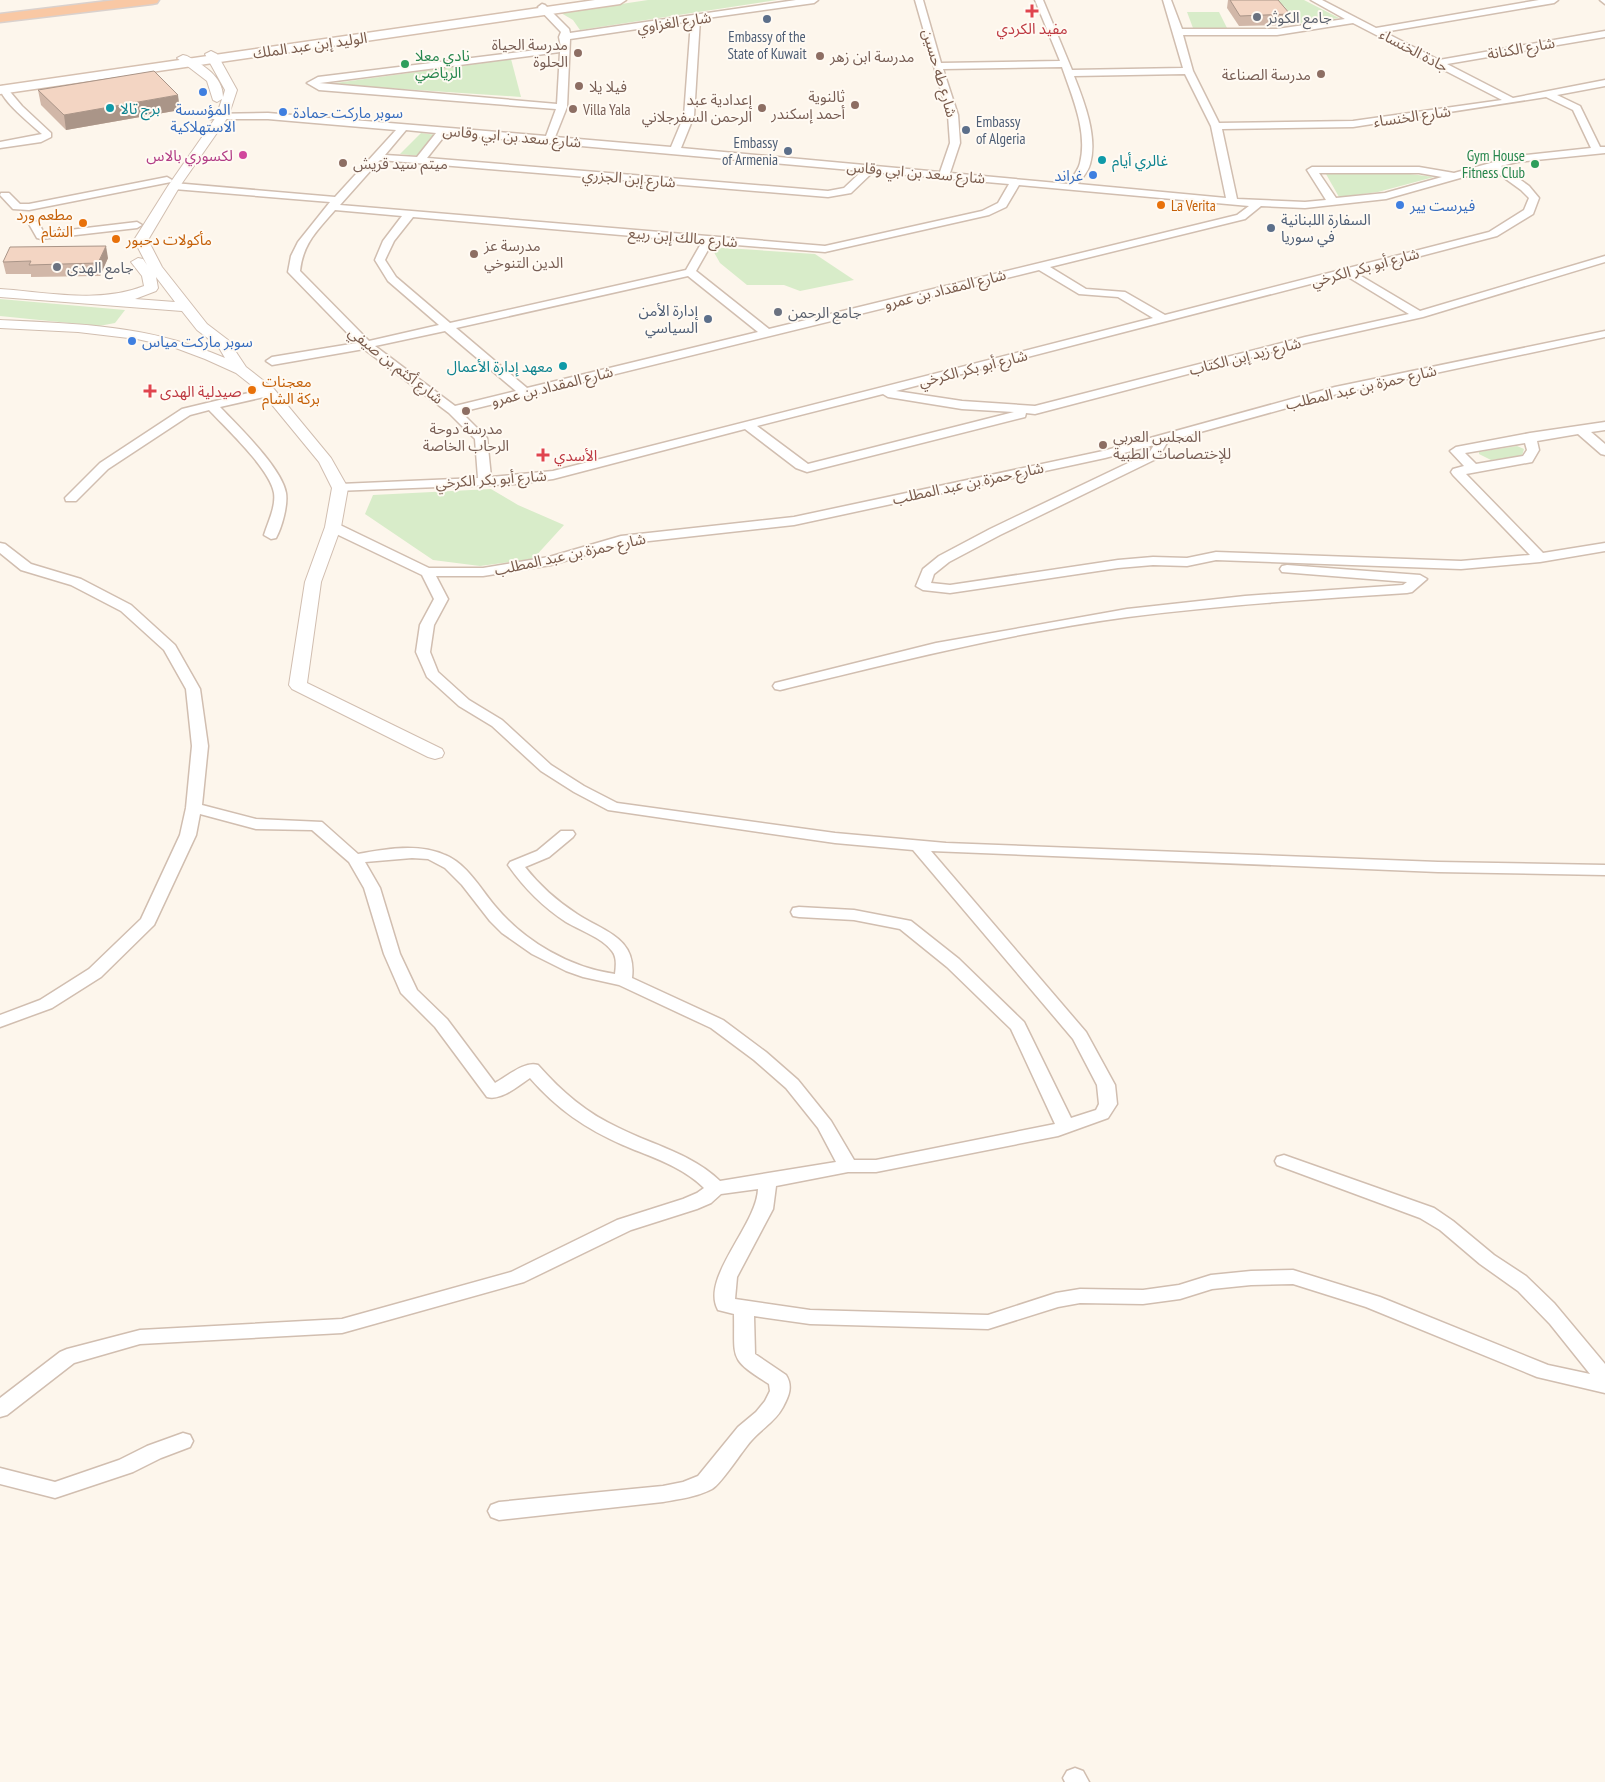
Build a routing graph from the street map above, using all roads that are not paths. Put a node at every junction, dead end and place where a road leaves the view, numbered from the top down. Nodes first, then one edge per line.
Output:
1 (63, 0) edge
2 (152, 0) edge
3 (588, 0) edge
4 (620, 0) edge
5 (814, 0) edge
6 (919, 0) edge
7 (1039, 0) edge
8 (1167, 0) edge
9 (1315, 0) edge
10 (1554, 0) edge
11 (0, 7) edge
12 (538, 10) junction
13 (0, 18) edge
14 (696, 19) junction
15 (1356, 20) junction
16 (1376, 30) junction
17 (1178, 32) junction
18 (1605, 34) edge
19 (564, 37) junction
20 (566, 49) junction
21 (212, 56) junction
22 (186, 60) junction
23 (1438, 62) junction
24 (937, 66) junction
25 (1067, 68) junction
26 (1188, 71) junction
27 (1605, 82) edge
28 (1, 88) edge
29 (1547, 94) junction
30 (1512, 101) junction
31 (562, 107) junction
32 (216, 117) junction
33 (1216, 126) junction
34 (404, 127) junction
35 (444, 130) junction
36 (548, 140) junction
37 (0, 145) edge
38 (675, 150) junction
39 (1601, 151) edge
40 (378, 157) junction
41 (420, 160) junction
42 (1493, 165) junction
43 (871, 168) junction
44 (944, 175) junction
45 (1457, 176) junction
46 (1016, 182) junction
47 (170, 183) junction
48 (1071, 187) junction
49 (5, 195) dead end
50 (1232, 202) junction
51 (1333, 202) junction
52 (334, 203) junction
53 (1259, 203) junction
54 (410, 214) junction
55 (34, 224) dead end
56 (137, 225) junction
57 (709, 239) junction
58 (1605, 259) edge
59 (1040, 266) junction
60 (690, 272) junction
61 (1347, 272) junction
62 (0, 293) edge
63 (101, 300) junction
64 (147, 306) junction
65 (186, 308) junction
66 (1419, 315) junction
67 (1164, 319) junction
68 (0, 324) edge
69 (202, 327) junction
70 (447, 328) junction
71 (105, 332) junction
72 (767, 333) junction
73 (1605, 334) edge
74 (155, 338) junction
75 (366, 345) junction
76 (272, 361) dead end
77 (241, 370) junction
78 (269, 392) junction
79 (525, 392) junction
80 (881, 392) junction
81 (211, 405) junction
82 (453, 410) junction
83 (1035, 410) junction
84 (747, 425) junction
85 (1605, 426) edge
86 (1581, 430) junction
87 (1530, 437) junction
88 (1164, 438) junction
89 (1605, 451) edge
90 (1473, 468) junction
91 (485, 481) junction
92 (340, 488) junction
93 (71, 498) dead end
94 (332, 527) junction
95 (271, 535) dead end
96 (1605, 546) edge
97 (2, 552) edge
98 (1540, 558) junction
99 (1187, 562) junction
100 (427, 572) junction
101 (780, 686) dead end
102 (435, 753) dead end
103 (194, 808) junction
104 (567, 834) dead end
105 (918, 846) junction
106 (355, 859) junction
107 (1605, 870) edge
108 (799, 912) dead end
109 (623, 980) junction
110 (0, 1021) edge
111 (1066, 1127) junction
112 (1284, 1161) dead end
113 (848, 1166) junction
114 (767, 1181) junction
115 (716, 1188) junction
116 (744, 1308) junction
117 (1605, 1379) edge
118 (1605, 1385) edge
119 (0, 1409) edge
120 (182, 1441) dead end
121 (0, 1476) edge
122 (499, 1511) dead end

1 - 11 highway
2 - 13 highway
3 - 12 main road, الوليد إبن عبد الملك
4 - 12 main road, الوليد إبن عبد الملك
5 - 14 street, شارع الغزاوي
6 - 24 street, شارع طه حسين
7 - 25 street
8 - 17 street
9 - 15 street, جادة الخنساء
10 - 16 street
12 - 19 street
12 - 21 main road, الوليد إبن عبد الملك
14 - 19 street, شارع الغزاوي
14 - 38 street
15 - 16 street, جادة الخنساء
15 - 17 street
16 - 23 street, جادة الخنساء
17 - 26 street
18 - 23 street, شارع الكنانة
19 - 20 street
20 - 31 street
20 - 31 street
21 - 22 main road, الوليد إبن عبد الملك
21 - 32 street
22 - 28 main road, الوليد إبن عبد الملك
22 - 32 street
23 - 30 street, جادة الخنساء
24 - 25 street
24 - 44 street, شارع طه حسين
25 - 26 street
25 - 48 street
26 - 33 street
27 - 29 street, شارع الخنساء
28 - 37 street
29 - 30 street, شارع الخنساء
29 - 39 street
30 - 33 street, شارع الخنساء
31 - 36 street
32 - 34 street, شارع سعد بن ابي وقاس
32 - 47 street
33 - 50 street
34 - 35 street, شارع سعد بن ابي وقاس
34 - 40 street
35 - 36 street, شارع سعد بن ابي وقاس
35 - 41 street
36 - 38 street, شارع سعد بن ابي وقاس
38 - 43 street, شارع سعد بن ابي وقاس
39 - 42 street, شارع سعد بن ابي وقاس
40 - 41 street, شارع إبن الجزري
40 - 52 street
41 - 43 street, شارع إبن الجزري
42 - 45 street, شارع سعد بن ابي وقاس
42 - 61 street, شارع أبو بكر الكرخي
43 - 44 street, شارع سعد بن ابي وقاس
44 - 46 street, شارع سعد بن ابي وقاس
45 - 51 street, شارع سعد بن ابي وقاس
45 - 51 street
46 - 48 street, شارع سعد بن ابي وقاس
46 - 57 street, شارع مالك إبن ربيع
47 - 49 street, شارع مالك إبن ربيع
47 - 52 street, شارع مالك إبن ربيع
47 - 56 street
47 - 65 street
48 - 50 street, شارع سعد بن ابي وقاس
50 - 53 street, شارع سعد بن ابي وقاس
51 - 53 street, شارع سعد بن ابي وقاس
52 - 54 street, شارع مالك إبن ربيع
52 - 75 street, شارع أكثم بن صيفي
53 - 59 street, شارع المقداد بن عمرو
54 - 57 street, شارع مالك إبن ربيع
54 - 70 street
55 - 56 street
56 - 63 street
57 - 60 street
58 - 66 street, شارع زيد إبن الكتاب
59 - 67 street
59 - 72 street, شارع المقداد بن عمرو
60 - 70 street
60 - 72 street
61 - 66 street
61 - 67 street, شارع أبو بكر الكرخي
62 - 63 street
63 - 64 street
64 - 65 street
64 - 71 street
65 - 69 street
66 - 83 street, شارع زيد إبن الكتاب
67 - 80 street, شارع أبو بكر الكرخي
68 - 71 street
69 - 74 street
69 - 77 street
70 - 75 street
70 - 79 street
71 - 74 street
72 - 79 street, شارع المقداد بن عمرو
73 - 88 street, شارع حمزة بن عبد المطلب
74 - 77 street
75 - 76 street
75 - 82 street, شارع أكثم بن صيفي
77 - 78 street
78 - 81 street
78 - 92 street
79 - 82 street, شارع المقداد بن عمرو
80 - 83 street, شارع زيد إبن الكتاب
80 - 84 street, شارع أبو بكر الكرخي
81 - 93 street
81 - 95 street
82 - 91 street, شارع أكثم بن صيفي
83 - 84 street
84 - 91 street, شارع أبو بكر الكرخي
85 - 86 street
86 - 87 street
86 - 89 street
87 - 90 street
87 - 90 street
88 - 99 street
88 - 100 street, شارع حمزة بن عبد المطلب
90 - 98 street
91 - 92 street, شارع أبو بكر الكرخي
92 - 94 street
94 - 100 street, شارع حمزة بن عبد المطلب
94 - 102 street
96 - 98 street
97 - 103 street
98 - 99 street
99 - 101 street
100 - 105 street
103 - 106 street
103 - 110 street
104 - 109 street
105 - 107 street
105 - 111 street
106 - 109 street
106 - 115 street
108 - 111 street
109 - 113 street
111 - 113 street
112 - 117 street
113 - 114 street
114 - 115 street
114 - 116 street
115 - 119 street
116 - 118 street
116 - 122 street
120 - 121 street

